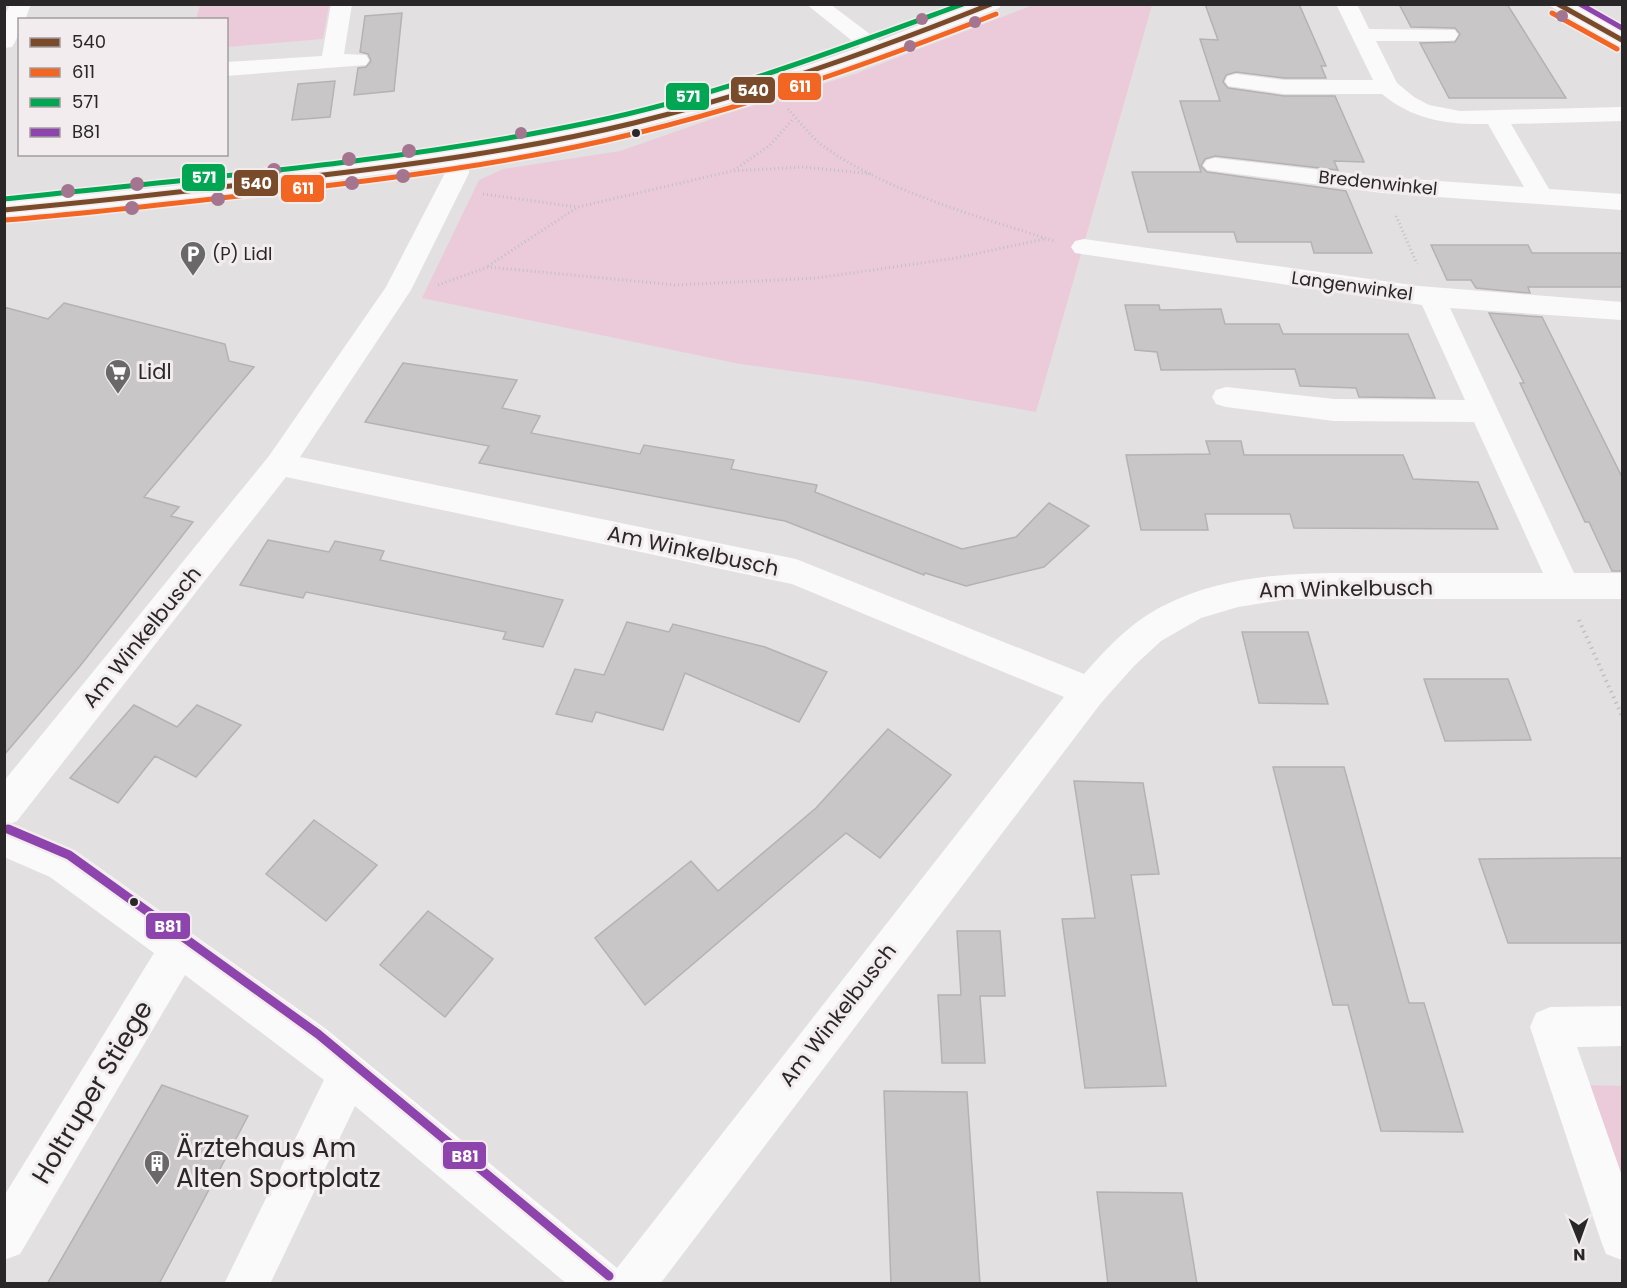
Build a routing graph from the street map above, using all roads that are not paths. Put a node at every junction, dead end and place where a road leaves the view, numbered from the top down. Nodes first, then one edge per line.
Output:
1 (21, 4) edge
2 (342, 4) edge
3 (816, 4) edge
4 (992, 4) edge
5 (1346, 4) edge
6 (1557, 4) edge
7 (1361, 35) junction
8 (1447, 35) dead end
9 (1623, 40) edge
10 (4, 42) edge
11 (876, 49) junction
12 (358, 60) dead end
13 (332, 61) junction
14 (228, 69) edge
15 (1236, 81) dead end
16 (1388, 87) junction
17 (1623, 114) edge
18 (1496, 118) junction
19 (458, 157) junction
20 (1215, 165) dead end
21 (1542, 198) junction
22 (1623, 202) edge
23 (4, 210) edge
24 (1084, 247) road end
25 (1432, 298) junction
26 (1623, 311) edge
27 (1226, 397) dead end
28 (1484, 411) junction
29 (279, 464) junction
30 (1623, 586) edge
31 (1564, 587) junction
32 (1089, 692) junction
33 (4, 809) edge
34 (4, 839) edge
35 (180, 946) junction
36 (1623, 1026) edge
37 (350, 1072) junction
38 (4, 1238) edge
39 (1623, 1238) edge
40 (246, 1284) edge
41 (602, 1284) edge
42 (633, 1284) edge

1 - 10 street
2 - 13 street
3 - 11 street
4 - 11 street
5 - 7 street
6 - 9 street
7 - 8 street
7 - 16 street
11 - 19 street
12 - 13 street
13 - 14 street
15 - 16 street
16 - 18 street
17 - 18 street
18 - 21 street
19 - 23 street
19 - 29 street, Am Winkelbusch
20 - 21 street, Bredenwinkel
21 - 22 street, Bredenwinkel
24 - 25 street, Langenwinkel
25 - 26 street, Langenwinkel
25 - 28 street
27 - 28 street
28 - 31 street
29 - 32 street, Am Winkelbusch
29 - 33 street, Am Winkelbusch
30 - 31 street, Am Winkelbusch
31 - 32 street, Am Winkelbusch
32 - 42 street, Am Winkelbusch
34 - 35 street
35 - 37 street
35 - 38 street, Holtruper Stiege
36 - 39 street
37 - 40 street
37 - 41 street

